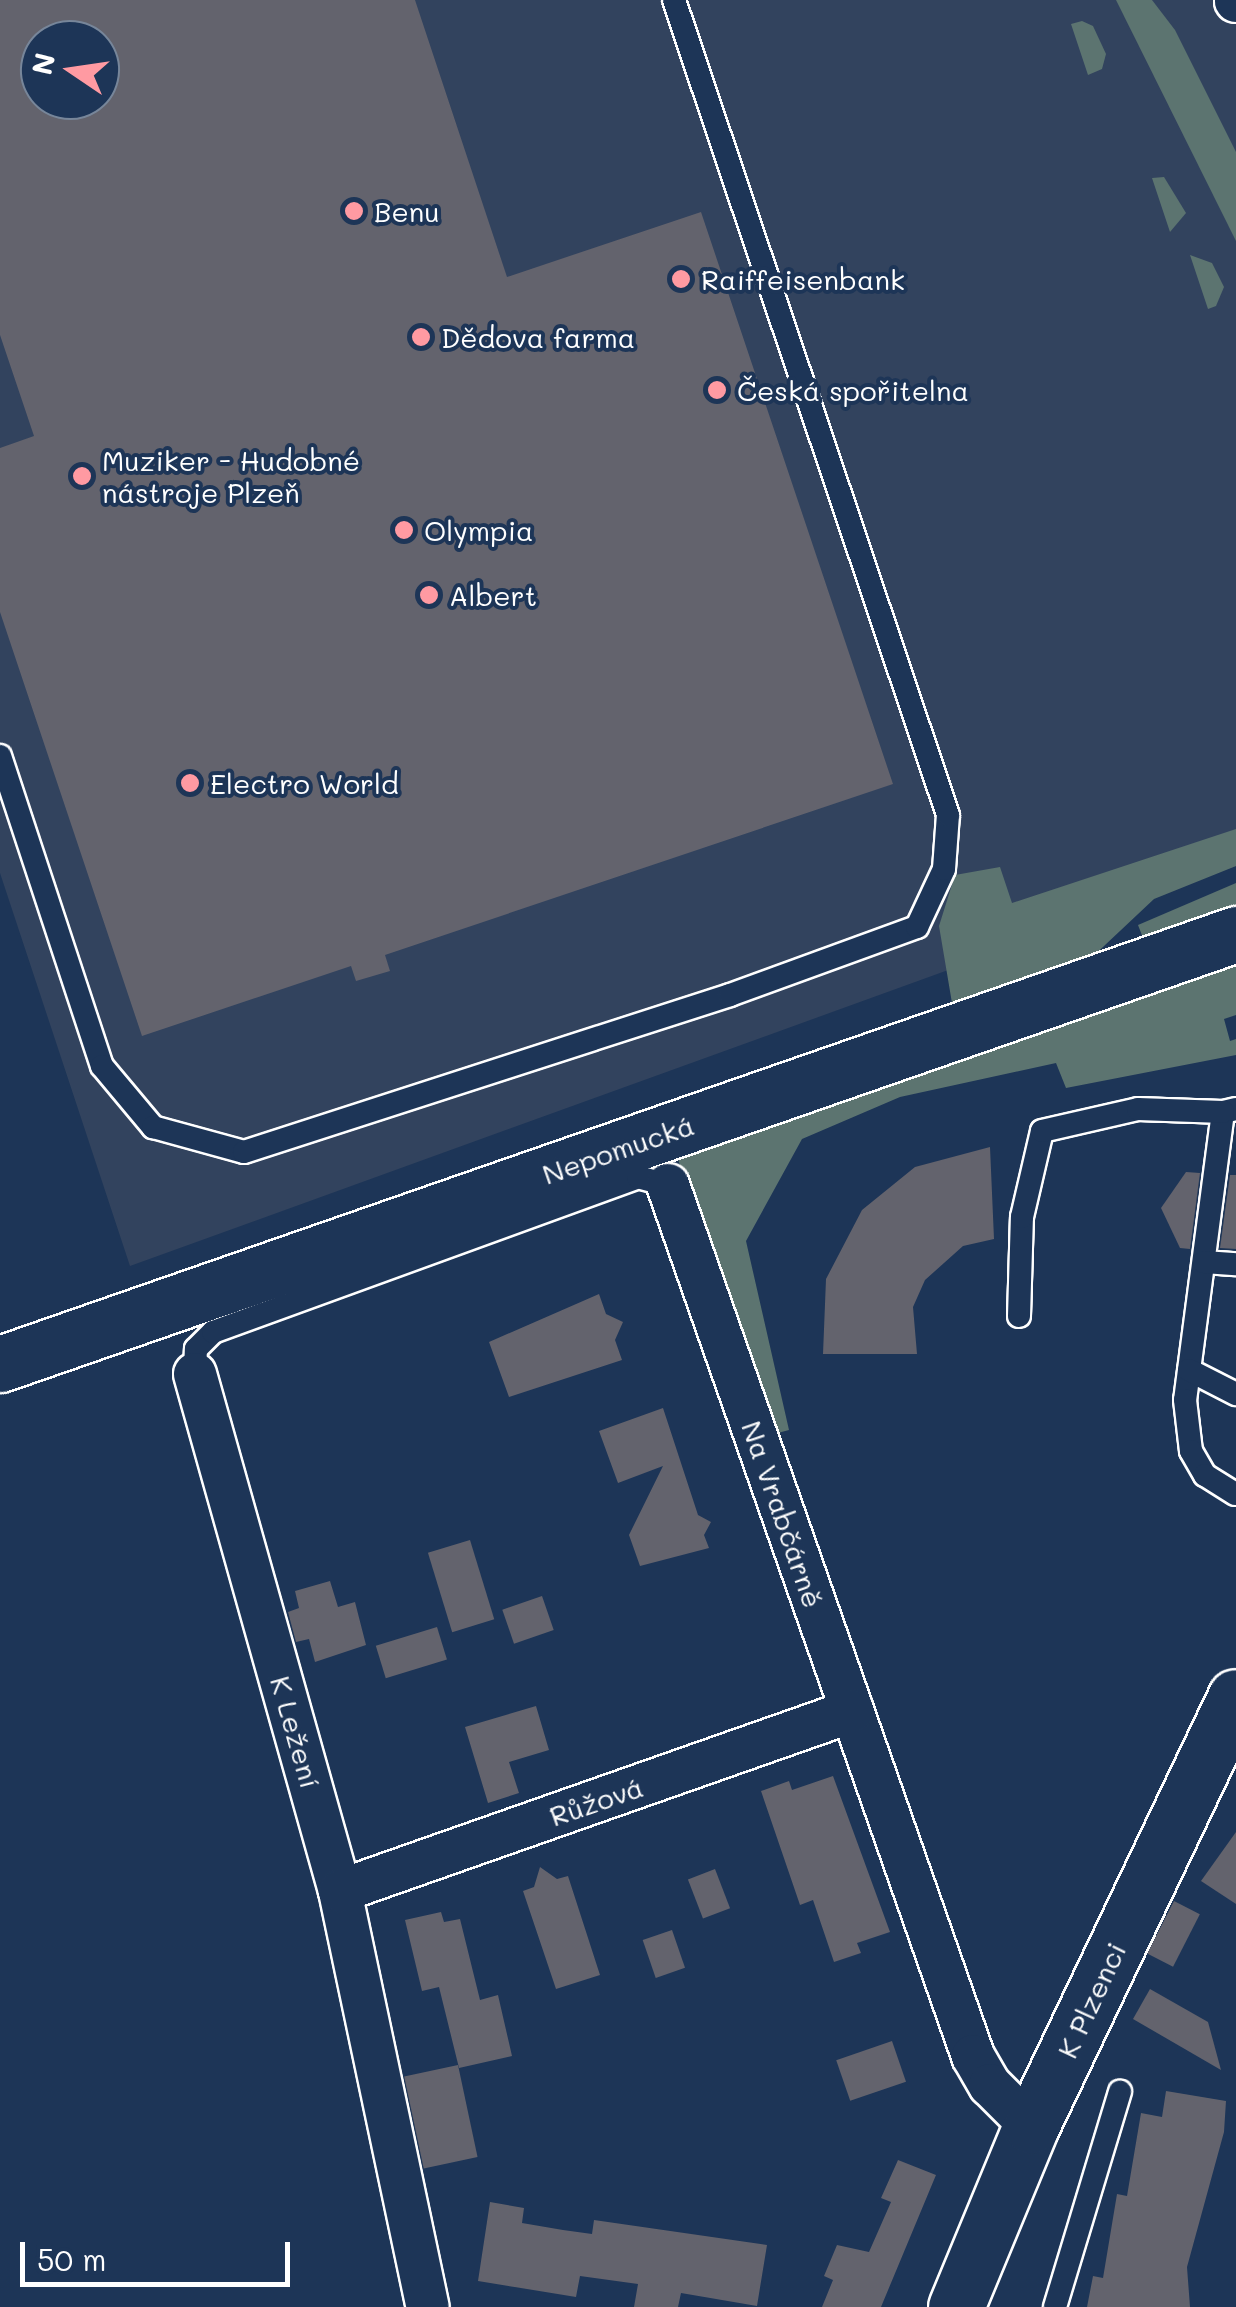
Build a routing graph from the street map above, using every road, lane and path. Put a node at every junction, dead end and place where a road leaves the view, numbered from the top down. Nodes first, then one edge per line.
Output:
1 (674, 0) edge
2 (0, 756) edge
3 (1236, 934) edge
4 (1230, 1110) edge
5 (668, 1186) joint
6 (364, 1258) junction
7 (1204, 1262) junction
8 (1236, 1264) edge
9 (1018, 1316) dead end
10 (0, 1364) edge
11 (1189, 1370) junction
12 (196, 1374) joint
13 (1236, 1394) edge
14 (1236, 1494) edge
15 (1236, 1697) edge
16 (852, 1711) junction
17 (340, 1891) junction
18 (1120, 2092) dead end
19 (1031, 2126) junction
20 (428, 2307) edge
21 (956, 2307) edge
22 (1055, 2307) edge

1 - 2 lane
3 - 6 street, Nepomucká
4 - 7 lane
4 - 9 lane
5 - 6 lane, Na Vrabčárně
5 - 16 street, Na Vrabčárně
6 - 10 street, Nepomucká
6 - 12 lane, K Ležení
7 - 8 lane
7 - 11 lane
11 - 13 lane
11 - 14 lane
12 - 17 street, K Ležení
15 - 19 street, K Plzenci
16 - 17 street, Růžová
16 - 19 street, Na Vrabčárně
17 - 20 street, K Ležení
18 - 22 lane
19 - 21 street, K Plzenci

